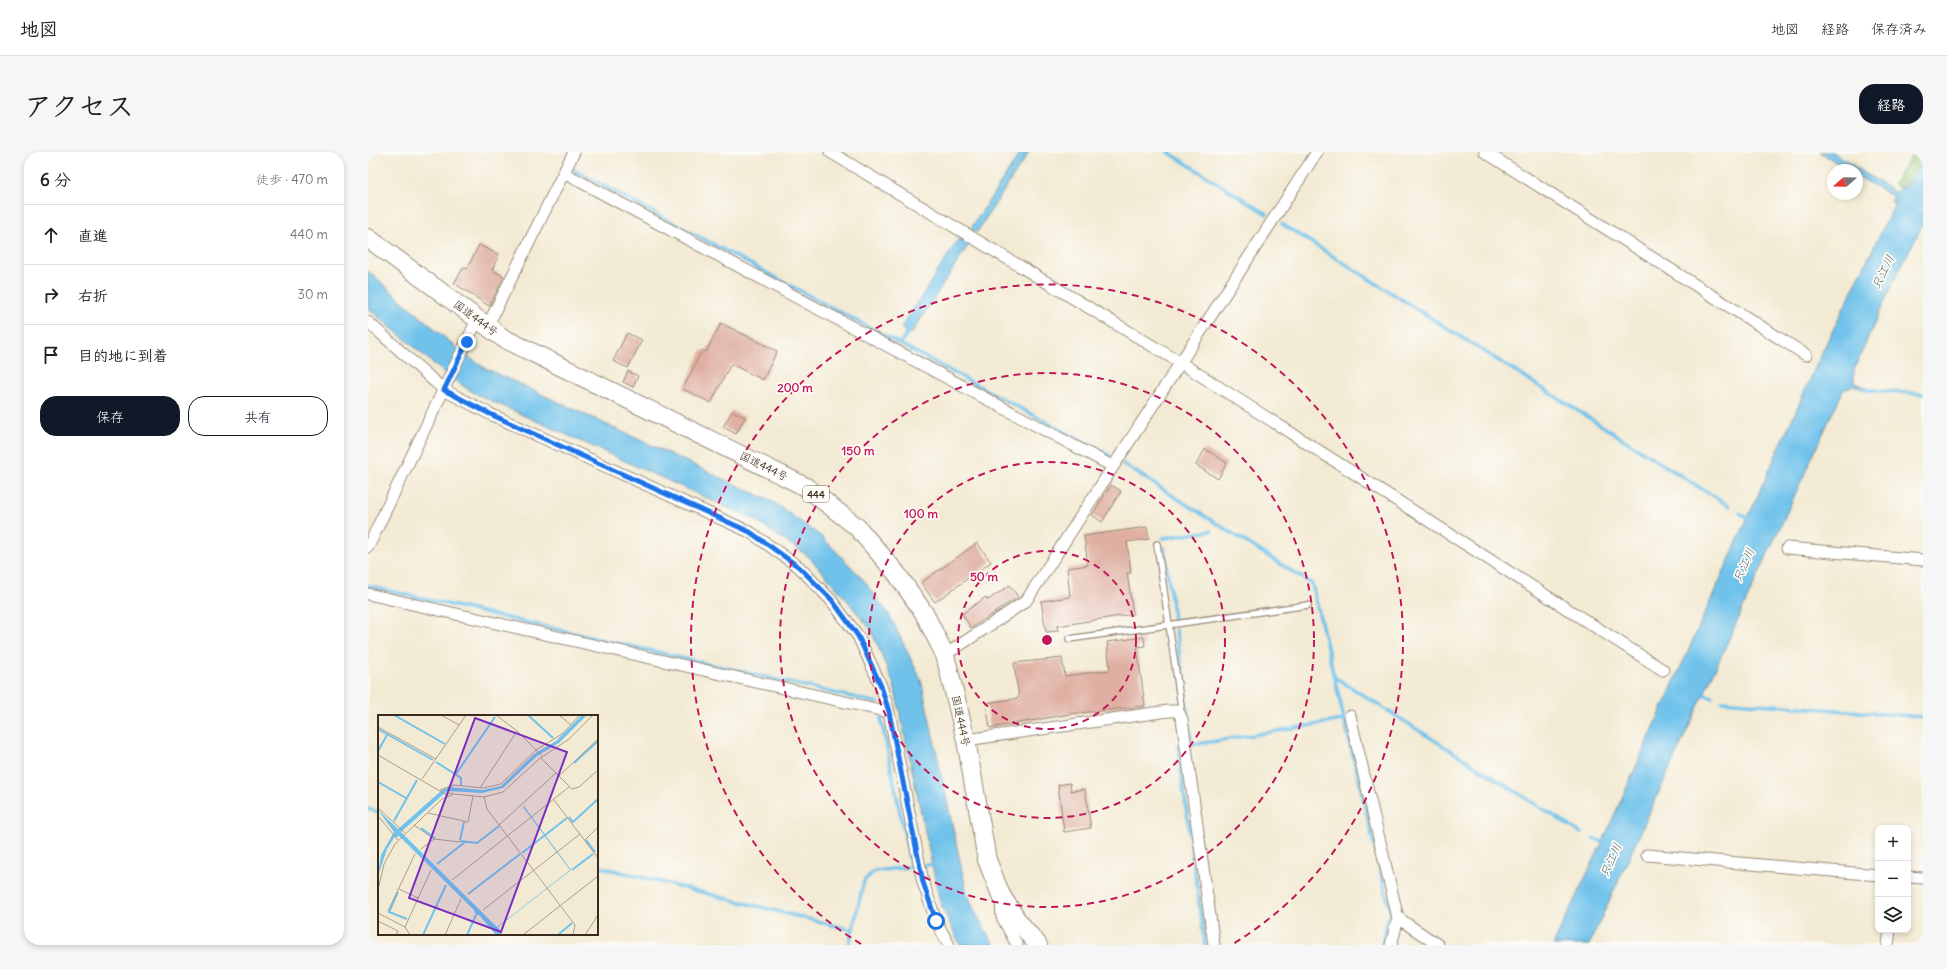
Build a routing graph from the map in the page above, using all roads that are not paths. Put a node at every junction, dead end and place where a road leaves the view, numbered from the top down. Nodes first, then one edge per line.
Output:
1 (574, 152) edge
2 (830, 152) edge
3 (1317, 152) edge
4 (1485, 152) edge
5 (564, 173) junction
6 (368, 238) edge
7 (368, 322) edge
8 (482, 324) junction
9 (1806, 355) dead end
10 (1181, 363) junction
11 (445, 388) junction
12 (1112, 466) junction
13 (1157, 544) dead end
14 (368, 547) edge
15 (1787, 548) dead end
16 (1923, 560) edge
17 (368, 594) edge
18 (1308, 606) dead end
19 (1169, 625) junction
20 (1069, 639) dead end
21 (945, 655) junction
22 (1663, 670) dead end
23 (889, 712) junction
24 (1178, 712) junction
25 (1350, 716) dead end
26 (966, 740) junction
27 (1646, 855) dead end
28 (1875, 875) edge
29 (1911, 877) edge
30 (1923, 878) edge
31 (1001, 895) junction
32 (1398, 918) junction
33 (1890, 933) edge
34 (949, 945) edge
35 (1017, 945) edge
36 (1038, 945) edge
37 (1214, 945) edge
38 (1391, 945) edge
39 (1438, 945) edge
40 (1888, 945) edge

1 - 5 street
2 - 10 street
3 - 10 street
4 - 9 street
5 - 8 street
5 - 12 street
6 - 8 highway, 国道444号 / 444
7 - 11 street
8 - 11 street
8 - 21 highway, 国道444号 / 444
10 - 12 street
10 - 22 street
11 - 14 street
11 - 23 street
12 - 21 street
13 - 19 lane
15 - 16 street
17 - 23 street
18 - 19 lane
19 - 20 lane
19 - 24 lane
21 - 26 highway, 国道444号 / 444
23 - 34 street
24 - 26 street
24 - 37 street
25 - 32 street
26 - 31 highway, 国道444号 / 444
27 - 28 street
29 - 30 street
31 - 35 street
31 - 36 highway, 国道444号 / 444
32 - 38 street
32 - 39 street
33 - 40 street

